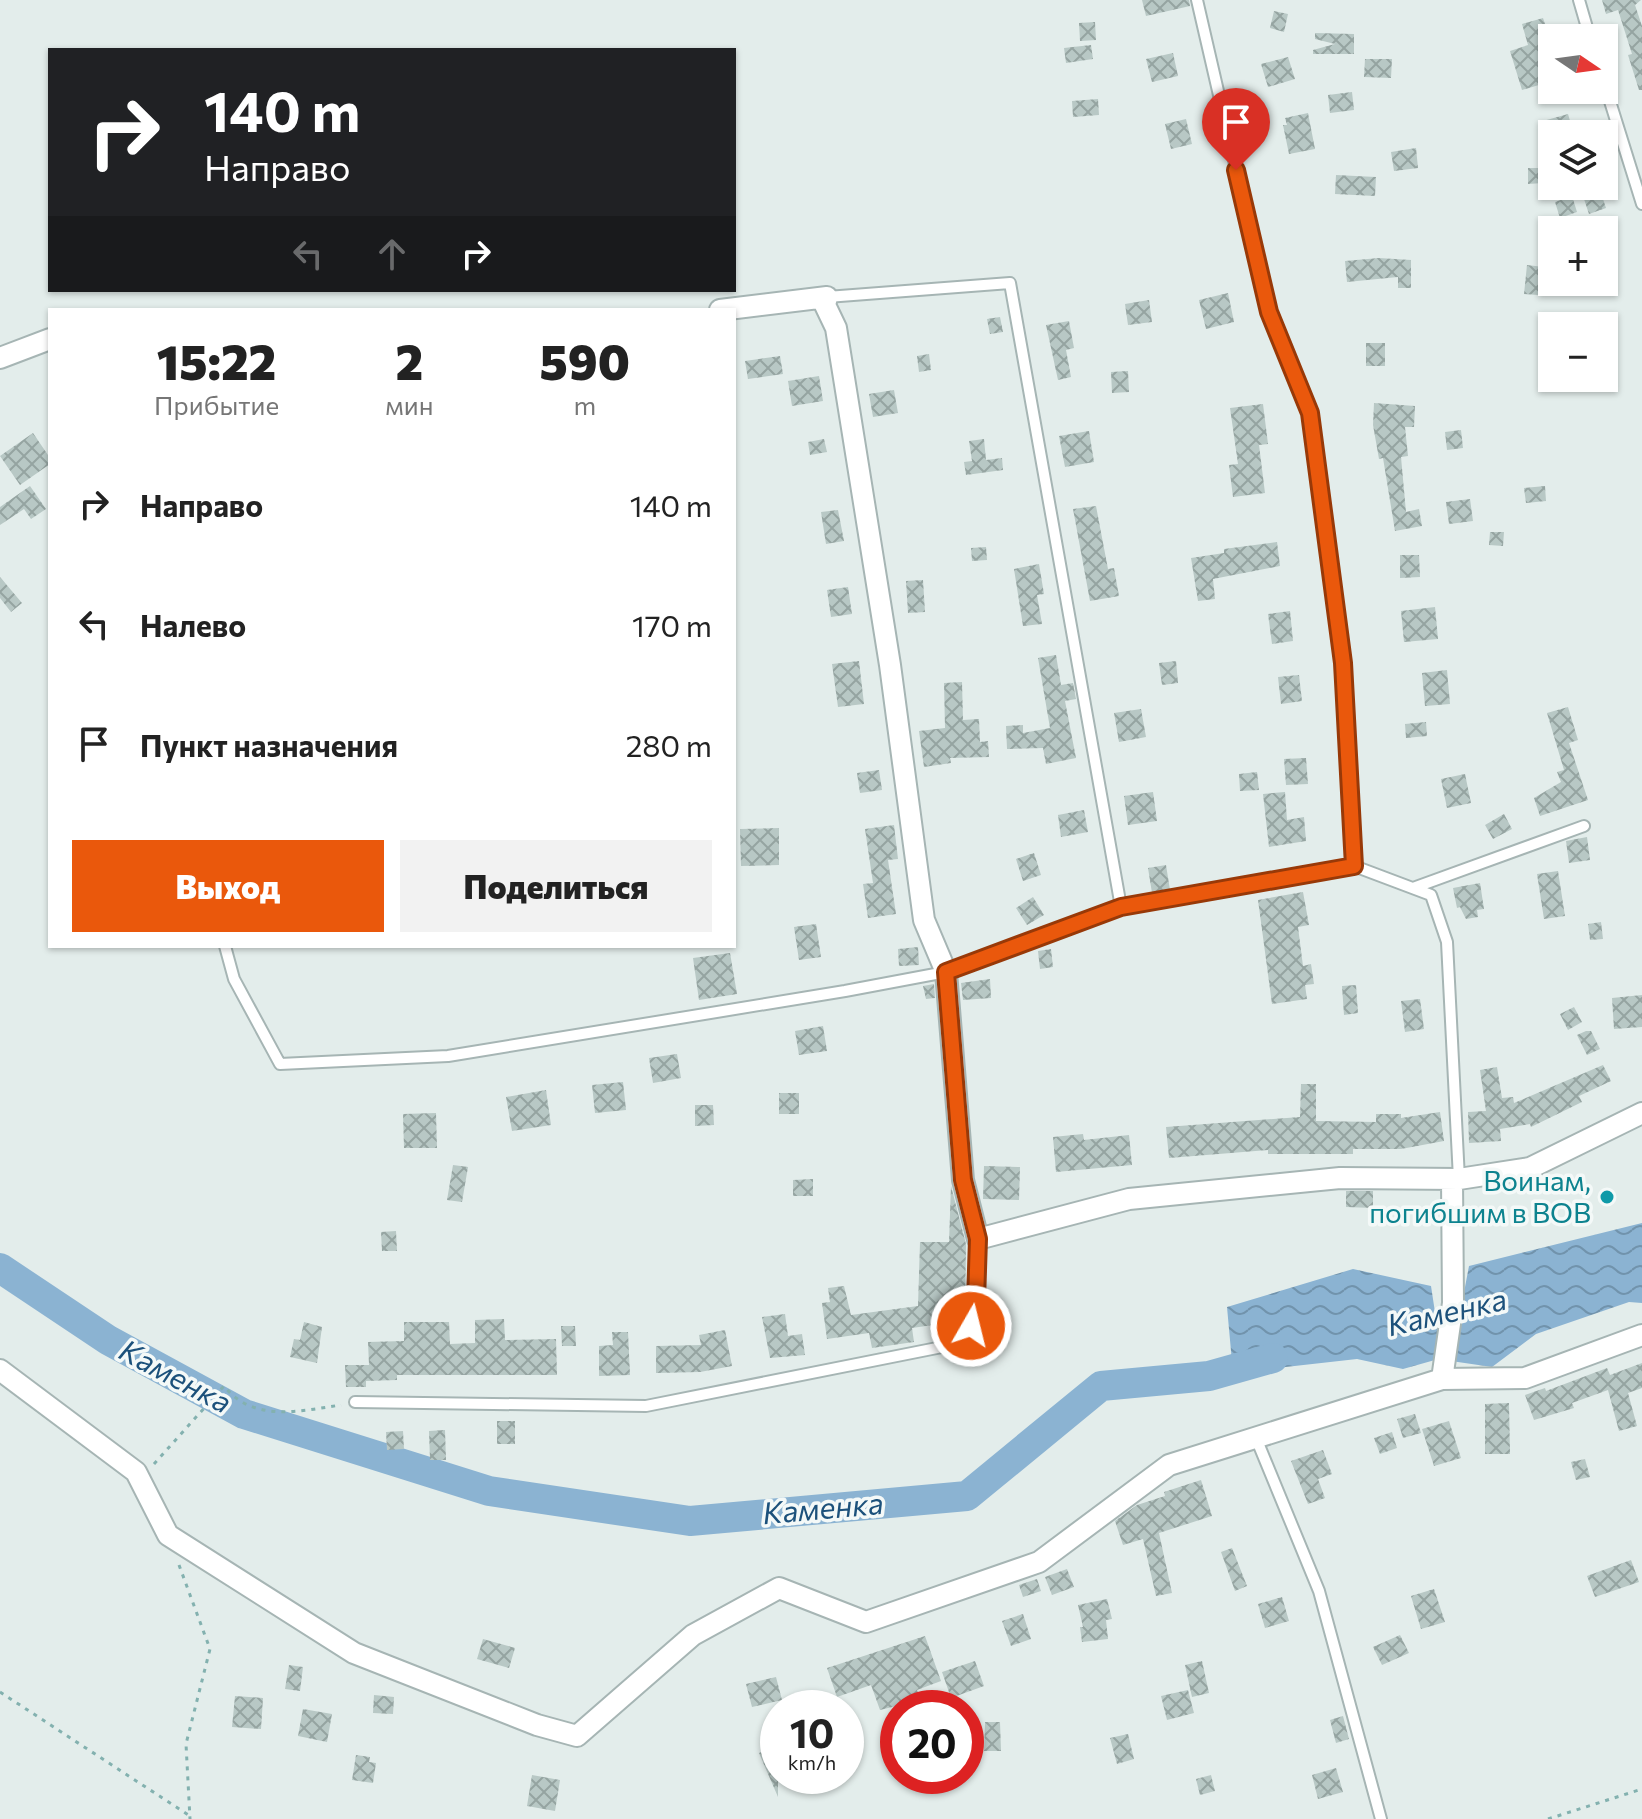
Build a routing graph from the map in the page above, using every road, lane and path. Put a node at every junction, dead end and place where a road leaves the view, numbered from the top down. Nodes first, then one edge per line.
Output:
1 (1197, 0) edge
2 (1579, 0) edge
3 (1586, 24) edge
4 (1611, 104) edge
5 (1642, 204) edge
6 (827, 297) junction
7 (736, 308) edge
8 (48, 340) edge
9 (0, 358) edge
10 (1584, 826) dead end
11 (1354, 866) junction
12 (1413, 888) junction
13 (1121, 907) junction
14 (226, 948) edge
15 (946, 972) junction
16 (1642, 1113) edge
17 (1456, 1179) junction
18 (978, 1239) junction
19 (1642, 1335) edge
20 (0, 1370) edge
21 (1442, 1379) junction
22 (355, 1402) joint
23 (1256, 1438) junction
24 (136, 1472) junction
25 (179, 1564) dead end
26 (0, 1692) edge
27 (1642, 1789) edge
28 (190, 1817) edge
29 (1381, 1819) edge
30 (1548, 1819) edge

1 - 11 lane
2 - 3 lane
4 - 5 lane
6 - 7 street
6 - 13 lane
6 - 15 street
8 - 9 street
10 - 12 lane
11 - 12 lane
11 - 13 lane
12 - 17 lane
13 - 15 lane
14 - 15 lane
15 - 18 street
16 - 17 street
17 - 18 street
17 - 21 street
18 - 22 lane
19 - 21 street
20 - 24 street
21 - 23 street
22 - 24 path
23 - 24 street
23 - 29 lane
25 - 28 path
26 - 28 path
27 - 30 path

